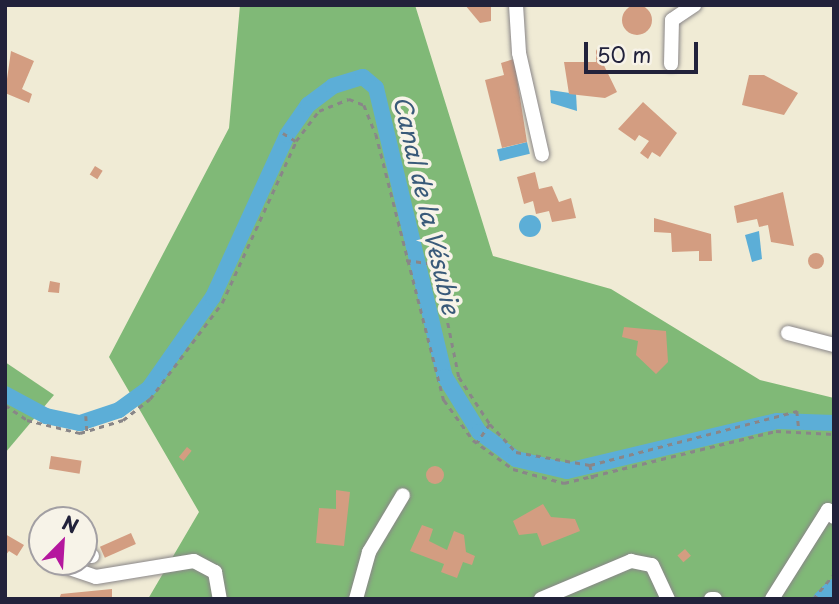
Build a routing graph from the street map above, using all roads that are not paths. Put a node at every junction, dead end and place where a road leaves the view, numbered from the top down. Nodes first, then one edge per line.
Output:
1 (516, 5) edge
2 (694, 5) edge
3 (671, 64) dead end
4 (542, 154) dead end
5 (788, 333) dead end
6 (834, 345) edge
7 (403, 495) dead end
8 (834, 517) edge
9 (93, 576) edge
10 (220, 599) edge
11 (356, 599) edge
12 (541, 599) edge
13 (668, 599) edge
14 (772, 599) edge

1 - 4 street
2 - 3 street
5 - 6 street
7 - 11 street
8 - 14 street
9 - 10 street
12 - 13 street

